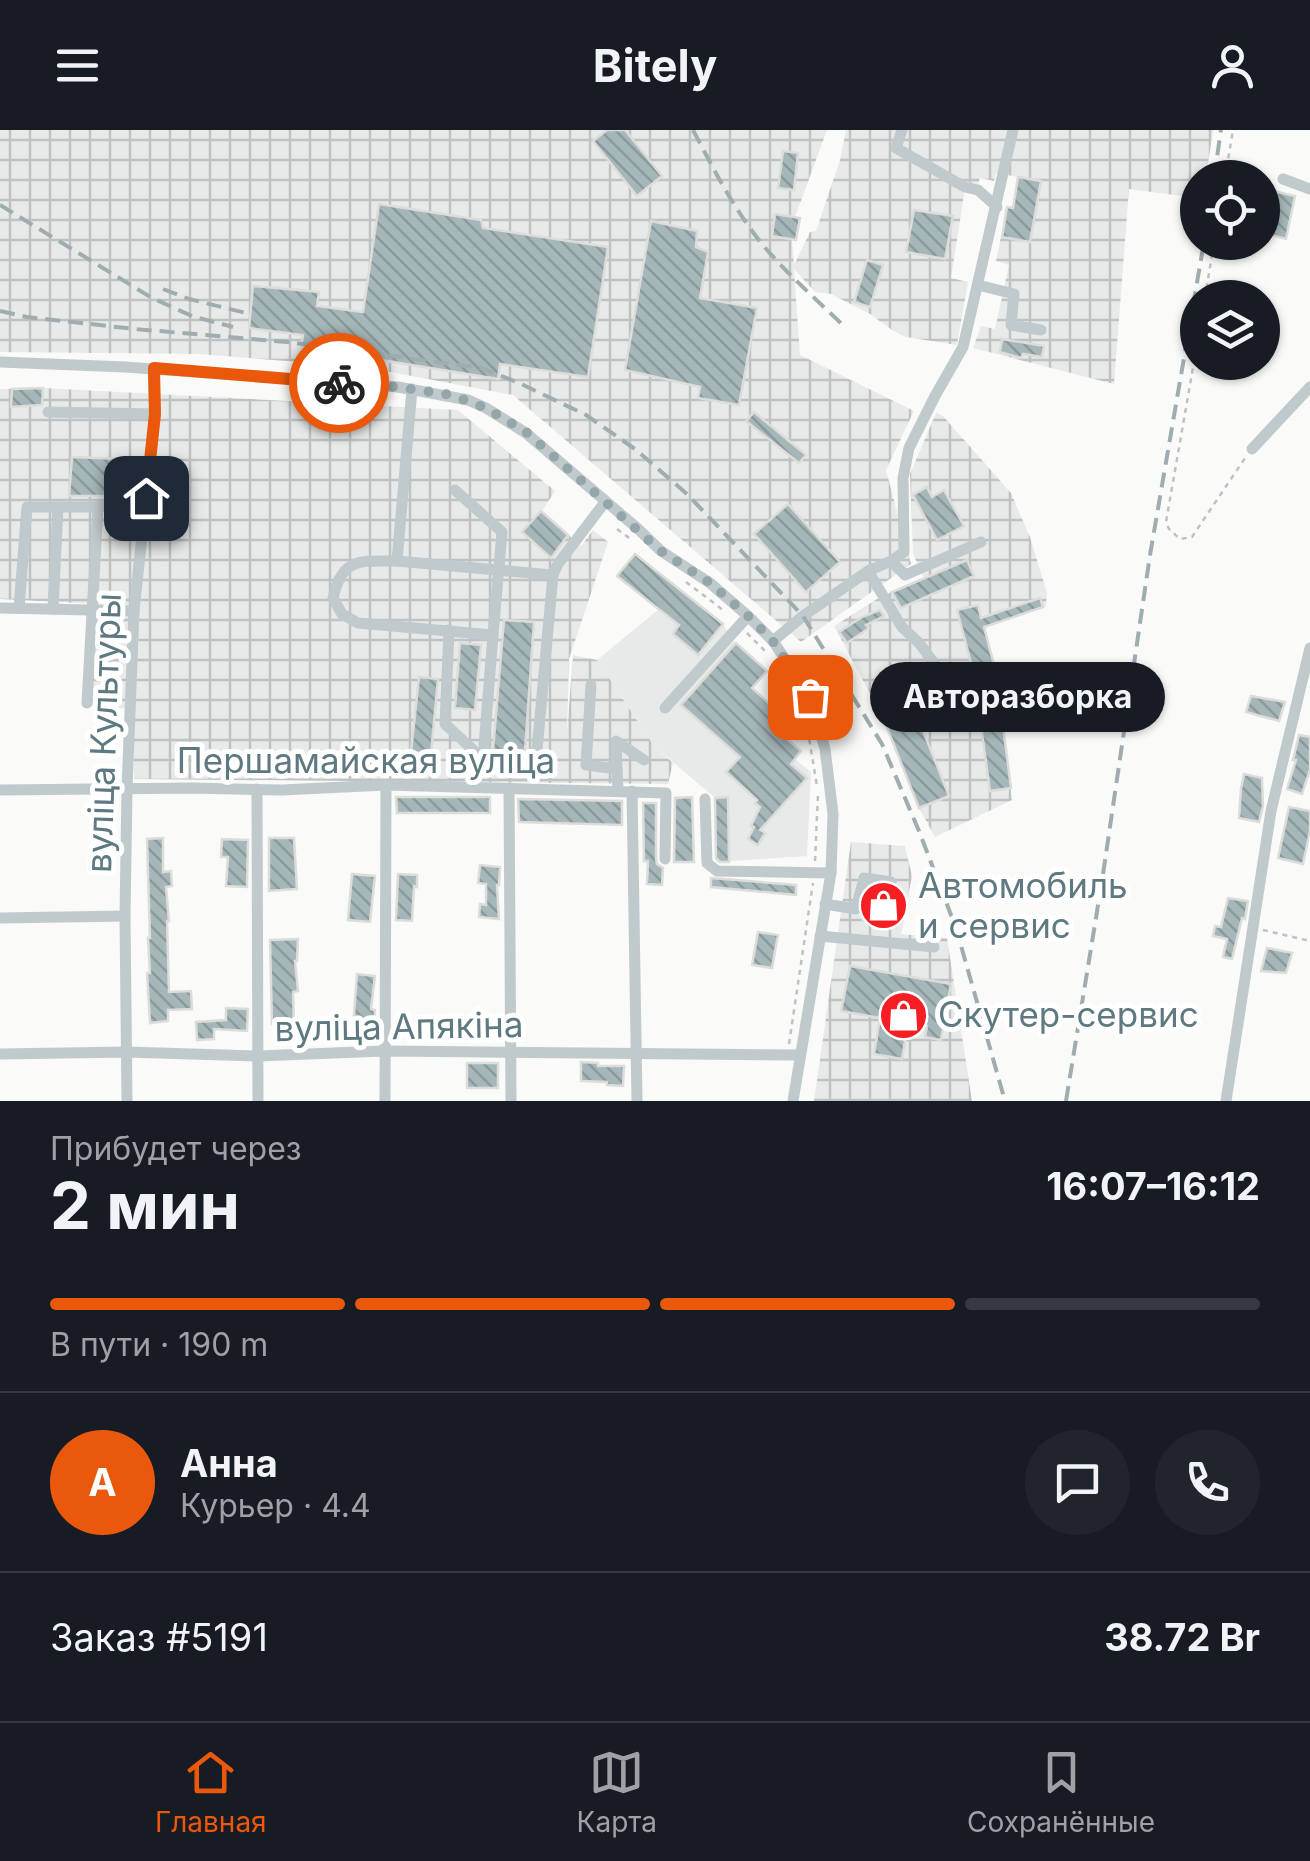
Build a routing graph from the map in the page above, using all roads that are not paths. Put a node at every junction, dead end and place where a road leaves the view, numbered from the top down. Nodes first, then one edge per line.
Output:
1 (902, 130) edge
2 (1014, 130) edge
3 (1283, 179) dead end
4 (1310, 189) edge
5 (997, 207) junction
6 (978, 285) junction
7 (1041, 330) dead end
8 (0, 362) edge
9 (154, 368) junction
10 (1310, 387) edge
11 (412, 389) junction
12 (48, 412) dead end
13 (155, 414) junction
14 (1252, 449) road end
15 (455, 490) dead end
16 (146, 498) junction
17 (605, 502) junction
18 (58, 507) junction
19 (98, 507) junction
20 (981, 542) dead end
21 (891, 561) junction
22 (397, 562) junction
23 (498, 570) junction
24 (868, 571) junction
25 (553, 575) junction
26 (0, 608) edge
27 (19, 608) junction
28 (53, 609) junction
29 (90, 610) junction
30 (134, 611) junction
31 (744, 621) junction
32 (449, 630) junction
33 (493, 635) junction
34 (772, 640) junction
35 (1310, 648) edge
36 (940, 671) dead end
37 (590, 685) dead end
38 (86, 703) dead end
39 (664, 708) dead end
40 (483, 760) junction
41 (644, 760) dead end
42 (617, 769) junction
43 (386, 784) junction
44 (127, 788) junction
45 (509, 788) junction
46 (257, 789) junction
47 (0, 790) edge
48 (625, 790) junction
49 (705, 799) dead end
50 (665, 859) dead end
51 (831, 873) junction
52 (891, 882) dead end
53 (825, 904) junction
54 (125, 916) junction
55 (0, 918) edge
56 (820, 936) junction
57 (934, 947) dead end
58 (384, 1051) junction
59 (126, 1052) junction
60 (510, 1052) junction
61 (637, 1052) junction
62 (0, 1054) edge
63 (794, 1055) junction
64 (258, 1056) junction
65 (127, 1101) edge
66 (258, 1101) edge
67 (385, 1101) edge
68 (511, 1101) edge
69 (637, 1101) edge
70 (794, 1101) edge
71 (1226, 1101) edge

1 - 5 street
2 - 5 street
3 - 4 street
5 - 6 street
6 - 7 street
6 - 21 street
8 - 9 street
9 - 11 street
9 - 13 street, вуліца Культуры
10 - 14 street
11 - 17 street
11 - 22 street
12 - 13 street
13 - 16 street, вуліца Культуры
15 - 23 street
16 - 19 street
16 - 30 street, вуліца Культуры
17 - 25 street
17 - 31 street
18 - 19 street
18 - 27 street
18 - 28 street
19 - 29 street
20 - 21 street
21 - 24 street
22 - 23 street
22 - 32 street
23 - 25 street
23 - 33 street
24 - 34 street
24 - 36 street
25 - 40 street
26 - 27 street
27 - 28 street
28 - 29 street
29 - 30 street
29 - 38 street
30 - 44 street, вуліца Культуры
31 - 34 street
31 - 39 street
32 - 33 street
32 - 40 street
33 - 40 street
34 - 51 street
35 - 71 street
37 - 42 street
41 - 42 street
42 - 48 street
43 - 45 street, Першамайская вуліца
43 - 46 street, Першамайская вуліца
43 - 58 street
44 - 46 street, Першамайская вуліца
44 - 47 street, Першамайская вуліца
44 - 54 street, вуліца Культуры
45 - 48 street, Першамайская вуліца
45 - 60 street
46 - 64 street
48 - 50 street, Першамайская вуліца
48 - 61 street
49 - 51 street
51 - 53 street
52 - 53 street
53 - 56 street
54 - 55 street
54 - 59 street, вуліца Культуры
56 - 57 street
56 - 63 street
58 - 60 street, вуліца Апякіна
58 - 64 street, вуліца Апякіна
58 - 67 street
59 - 62 street, вуліца Апякіна
59 - 64 street, вуліца Апякіна
59 - 65 street, вуліца Культуры
60 - 61 street, вуліца Апякіна
60 - 68 street
61 - 63 street, вуліца Апякіна
61 - 69 street
63 - 70 street
64 - 66 street

